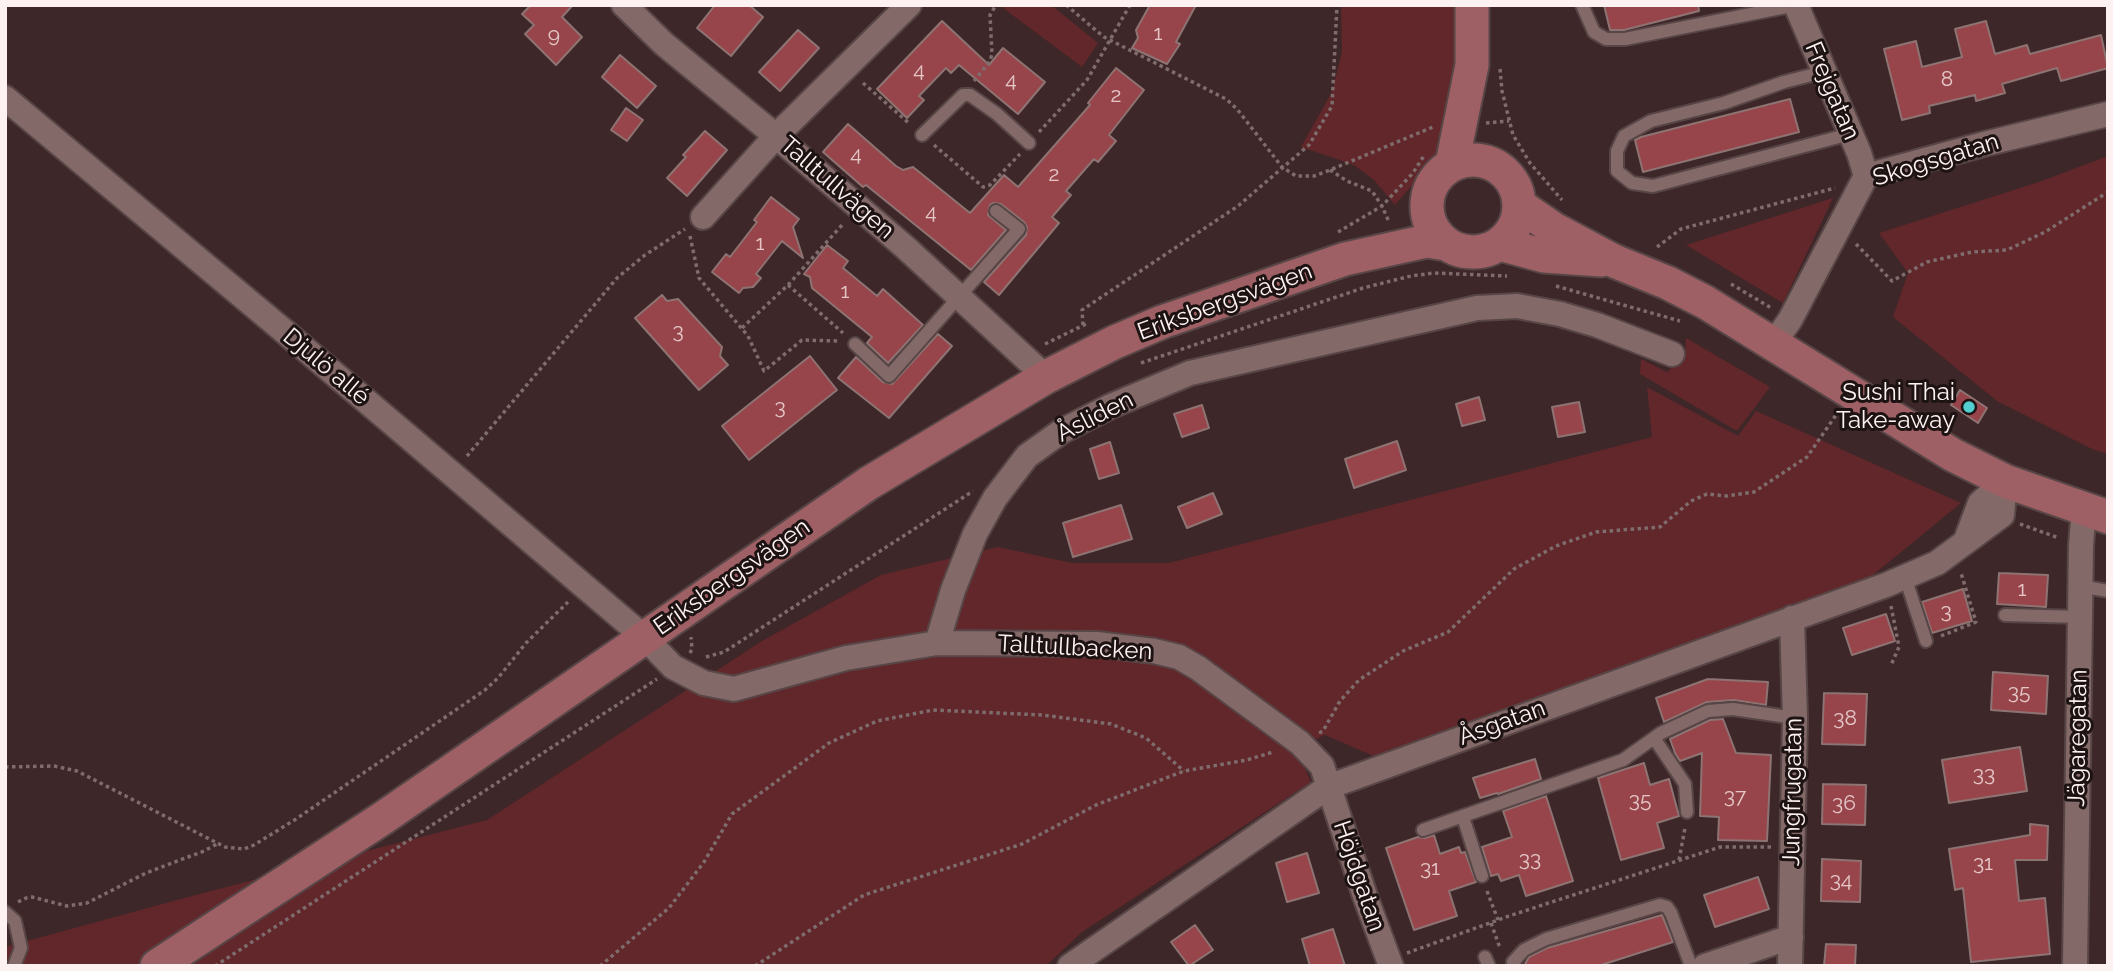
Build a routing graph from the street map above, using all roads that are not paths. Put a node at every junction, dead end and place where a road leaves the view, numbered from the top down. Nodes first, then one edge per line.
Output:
1 (624, 5) edge
2 (909, 5) edge
3 (1472, 5) edge
4 (1582, 5) edge
5 (1796, 5) edge
6 (1472, 65) junction
7 (1823, 72) junction
8 (5, 98) edge
9 (2108, 114) edge
10 (1850, 134) junction
11 (922, 135) dead end
12 (776, 136) junction
13 (1029, 143) dead end
14 (1439, 157) junction
15 (1493, 165) junction
16 (1866, 176) junction
17 (1427, 201) junction
18 (1519, 205) junction
19 (996, 211) dead end
20 (704, 217) dead end
21 (1446, 244) junction
22 (1500, 244) junction
23 (1345, 259) junction
24 (1615, 261) junction
25 (960, 296) junction
26 (855, 344) road end
27 (1773, 344) junction
28 (1672, 354) dead end
29 (1046, 377) junction
30 (2005, 481) junction
31 (2096, 513) edge
32 (1905, 577) junction
33 (2080, 586) junction
34 (2108, 591) edge
35 (2005, 615) dead end
36 (2080, 617) junction
37 (1793, 618) junction
38 (645, 638) junction
39 (1926, 641) road end
40 (937, 643) junction
41 (1795, 718) junction
42 (1654, 738) junction
43 (1328, 787) junction
44 (1687, 812) road end
45 (1463, 817) junction
46 (1423, 831) dead end
47 (1482, 876) road end
48 (6, 913) edge
49 (1791, 937) junction
50 (1514, 964) edge
51 (14, 966) edge
52 (158, 966) edge
53 (1070, 966) edge
54 (1391, 966) edge
55 (1691, 966) edge
56 (1705, 966) edge
57 (1790, 966) edge
58 (2075, 966) edge

1 - 12 street, Talltullvägen
2 - 12 street
3 - 6 main road
4 - 5 lane
5 - 7 street, Frejgatan
6 - 14 main road
6 - 15 main road
7 - 10 street, Frejgatan
7 - 10 lane
8 - 38 street, Djulö allé
9 - 16 street, Skogsgatan
10 - 16 street, Frejgatan
11 - 13 lane
12 - 20 street
12 - 25 street, Talltullvägen
14 - 15 main road
14 - 17 main road
15 - 18 main road
16 - 27 street, Skogsgatan
17 - 21 main road
17 - 23 main road, Eriksbergsvägen
18 - 22 main road
18 - 24 main road
19 - 25 lane
21 - 22 main road
21 - 23 main road, Eriksbergsvägen
22 - 24 main road
23 - 29 main road, Eriksbergsvägen
24 - 27 main road
25 - 26 lane
25 - 29 street, Talltullvägen
27 - 30 main road
28 - 40 street, Åsliden
29 - 38 main road, Eriksbergsvägen
30 - 31 main road
30 - 32 street, Åsgatan
31 - 33 street, Jägaregatan
32 - 37 street, Åsgatan
32 - 39 lane
33 - 34 lane
33 - 36 street, Jägaregatan
35 - 36 lane
36 - 58 street, Jägaregatan
37 - 41 street, Jungfrugatan
37 - 43 street, Åsgatan
38 - 40 street
38 - 52 main road, Eriksbergsvägen
40 - 43 street, Talltullbacken
41 - 42 lane
41 - 49 street, Jungfrugatan
42 - 44 lane
42 - 45 lane
43 - 53 street, Åsgatan
43 - 54 street, Höjdgatan
45 - 46 lane
45 - 47 lane
48 - 51 lane
49 - 56 street
49 - 57 street, Jungfrugatan
50 - 55 lane

